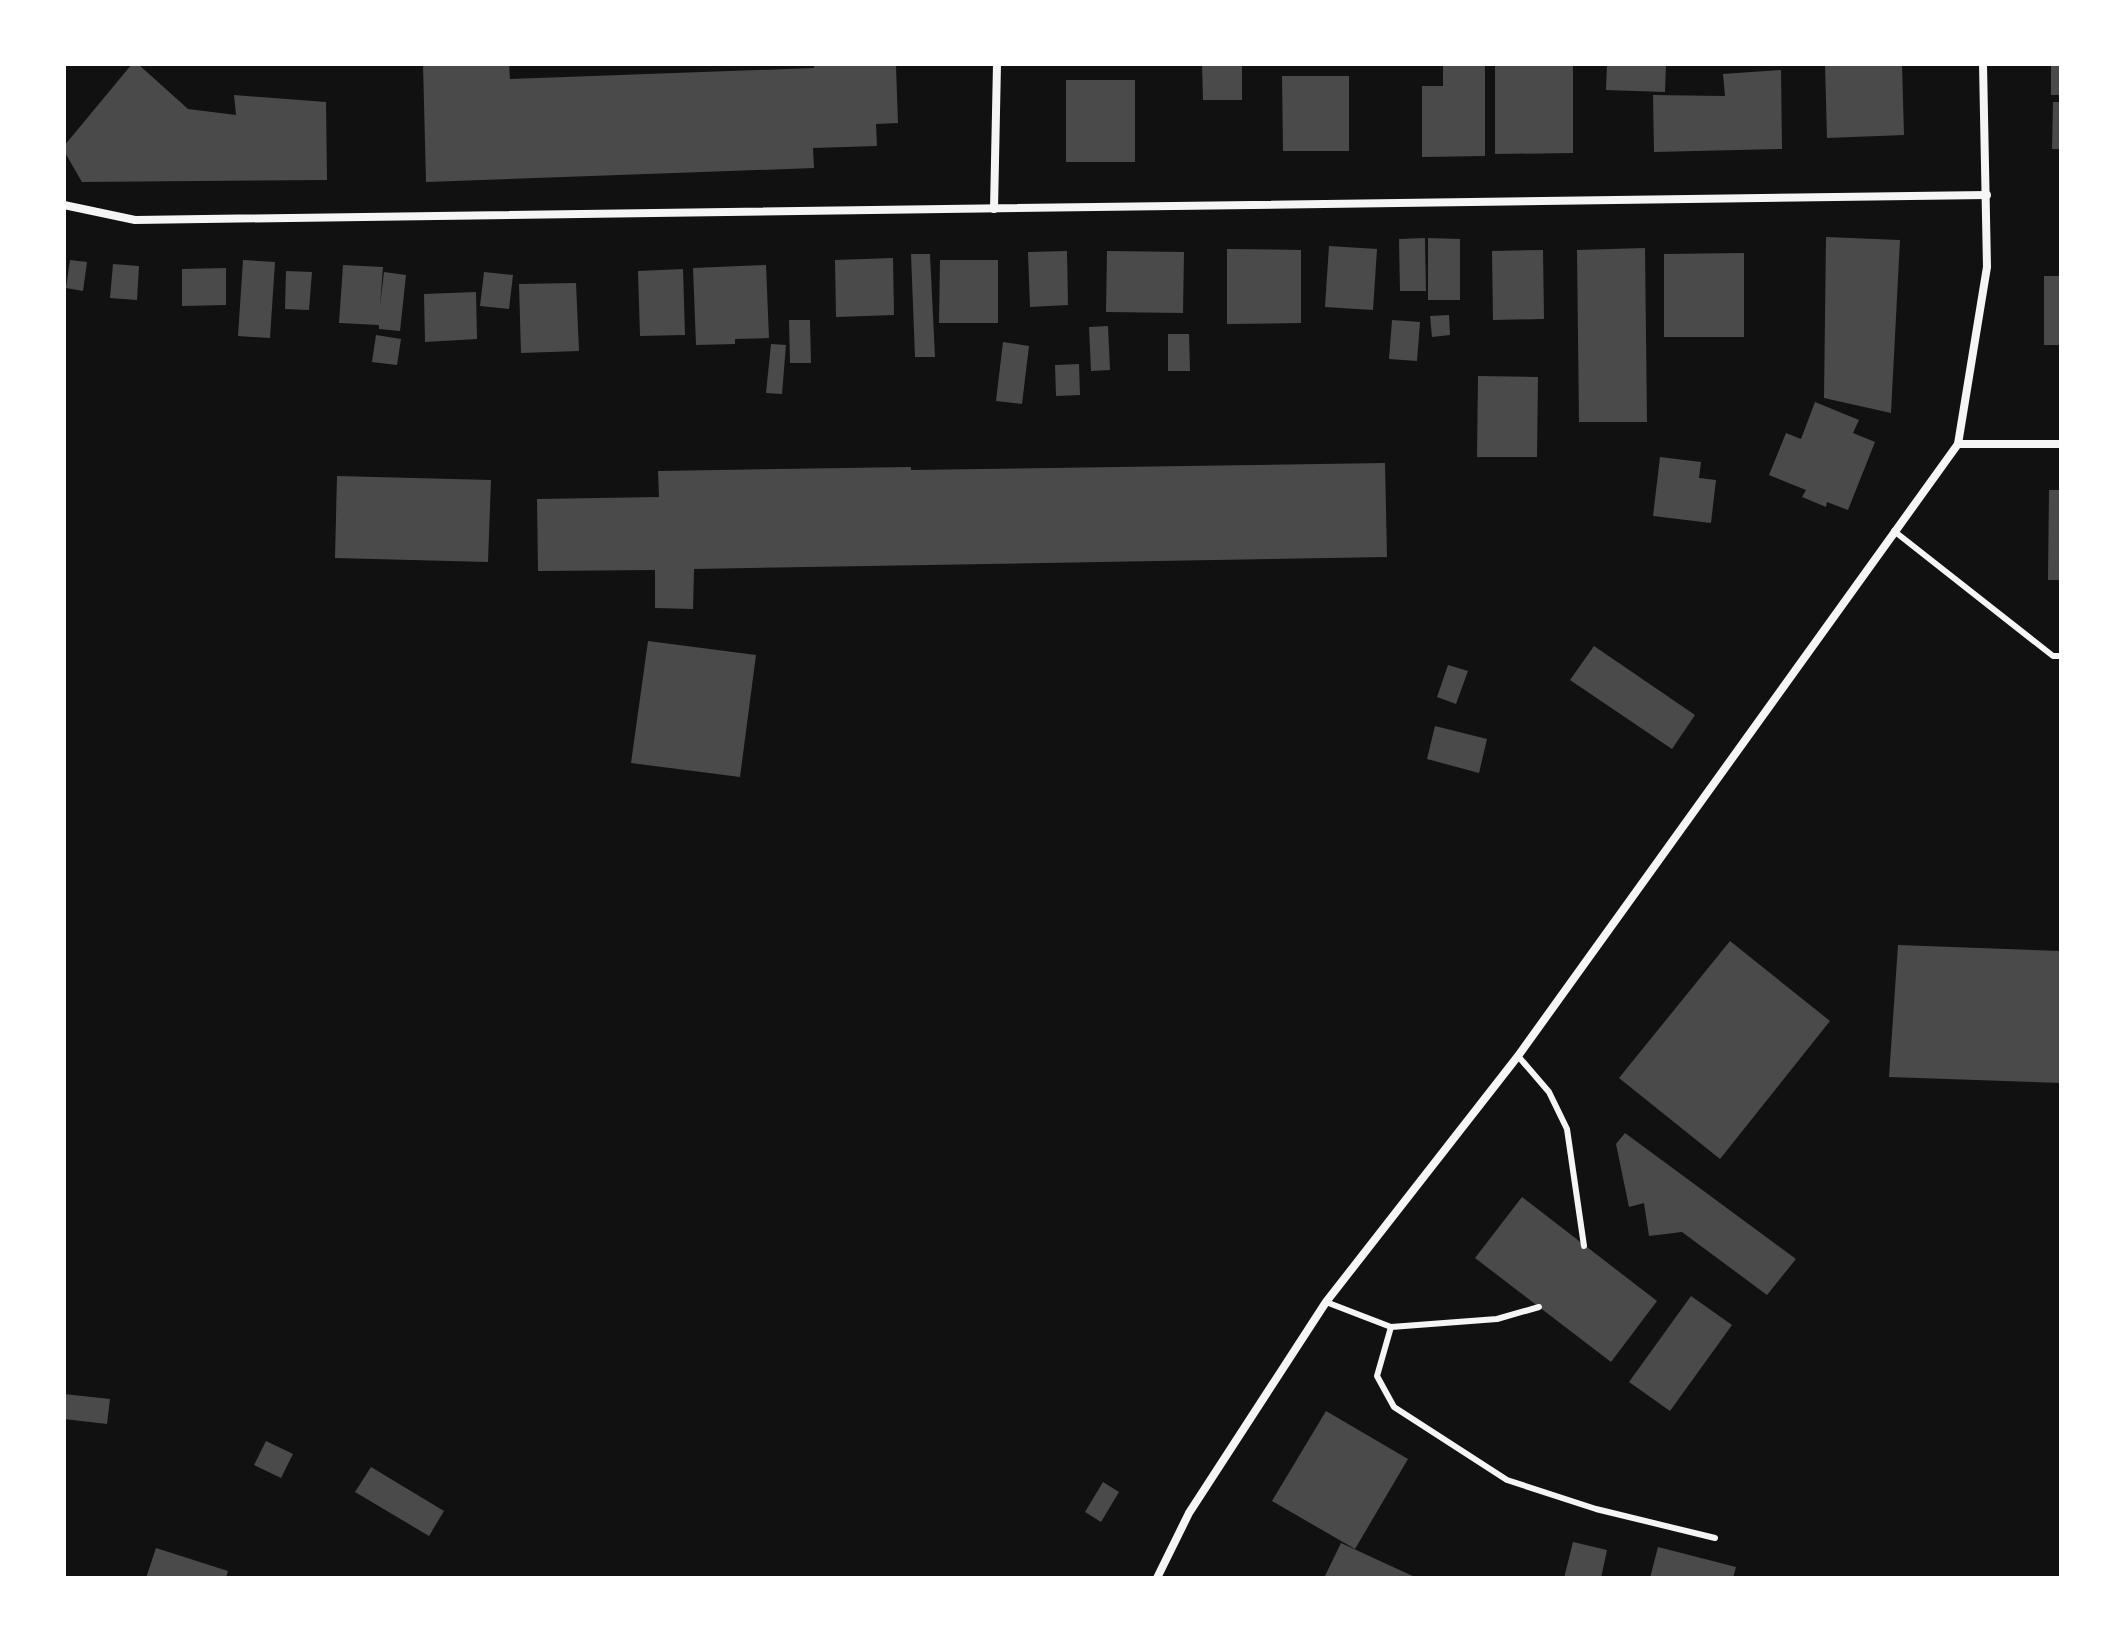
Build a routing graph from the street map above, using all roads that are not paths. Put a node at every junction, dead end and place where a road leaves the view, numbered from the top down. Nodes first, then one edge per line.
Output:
1 (997, 64) edge
2 (1983, 64) edge
3 (1987, 195) junction
4 (64, 205) edge
5 (994, 209) junction
6 (1958, 444) junction
7 (2061, 444) edge
8 (1894, 531) junction
9 (2061, 656) edge
10 (1518, 1056) junction
11 (1584, 1246) dead end
12 (1326, 1302) junction
13 (1539, 1307) dead end
14 (1391, 1327) junction
15 (1715, 1538) dead end
16 (1157, 1578) edge

1 - 5 street
2 - 3 street
3 - 5 street
3 - 6 street
4 - 5 street
6 - 7 street
6 - 8 street
8 - 9 lane
8 - 10 street
10 - 11 lane
10 - 12 street
12 - 14 lane
12 - 16 street
13 - 14 lane
14 - 15 lane

